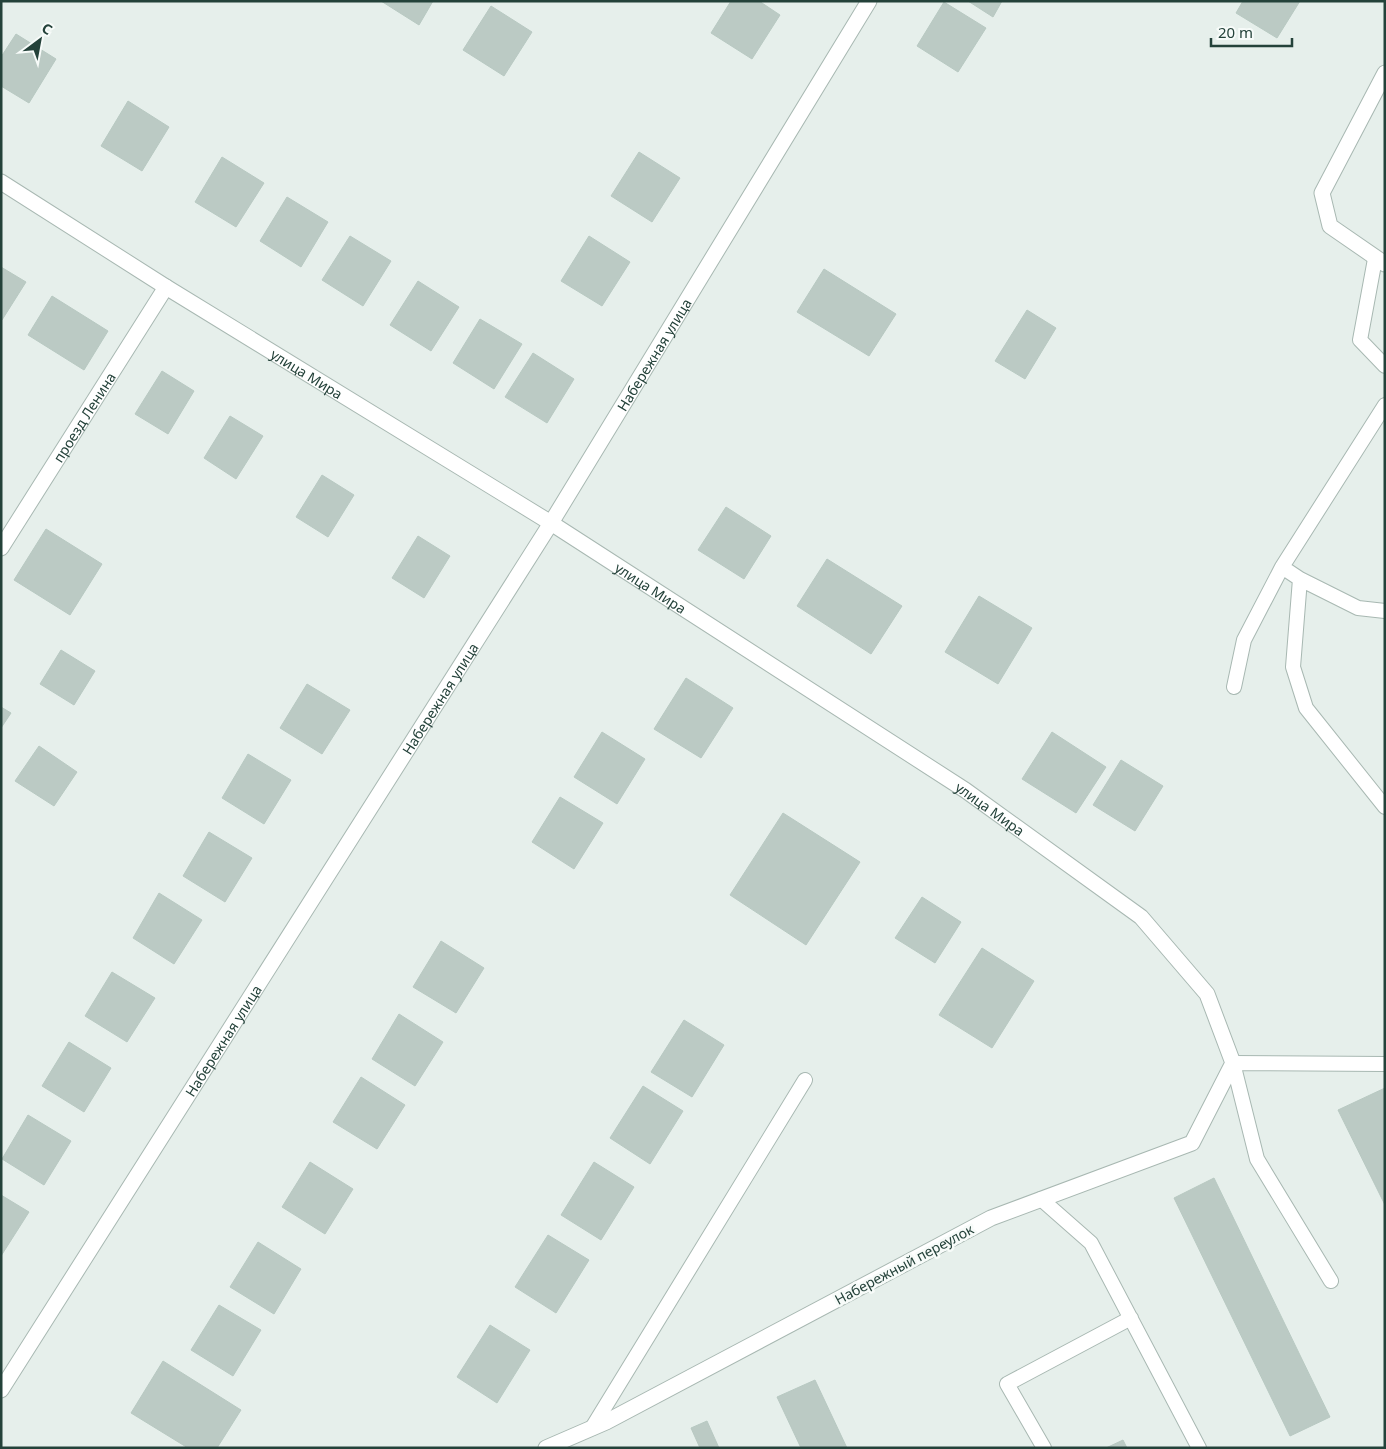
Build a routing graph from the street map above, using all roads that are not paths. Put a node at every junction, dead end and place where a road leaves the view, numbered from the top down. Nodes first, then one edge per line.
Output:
1 (870, 1) edge
2 (1385, 73) edge
3 (1, 182) edge
4 (1380, 261) edge
5 (166, 286) junction
6 (1385, 366) edge
7 (1385, 405) edge
8 (551, 523) junction
9 (1, 548) edge
10 (1282, 567) junction
11 (1300, 579) junction
12 (1385, 611) edge
13 (1234, 687) dead end
14 (1385, 807) edge
15 (1233, 1063) junction
16 (1385, 1064) edge
17 (805, 1080) dead end
18 (1041, 1199) junction
19 (1331, 1281) dead end
20 (1131, 1318) junction
21 (1, 1390) edge
22 (592, 1428) junction
23 (546, 1448) edge
24 (1044, 1448) edge
25 (1199, 1448) edge

1 - 8 street, Набережная улица
2 - 4 street
3 - 5 street, улица Мира
4 - 6 lane
5 - 8 street, улица Мира
5 - 9 street, проезд Ленина
7 - 10 lane
8 - 15 street, улица Мира
8 - 21 street, Набережная улица
10 - 11 lane
10 - 13 lane
11 - 12 lane
11 - 14 lane
15 - 16 lane
15 - 18 street, Набережный переулок
15 - 19 lane
17 - 22 lane
18 - 20 lane
18 - 22 street, Набережный переулок
20 - 24 lane
20 - 25 lane
22 - 23 street, Набережный переулок

